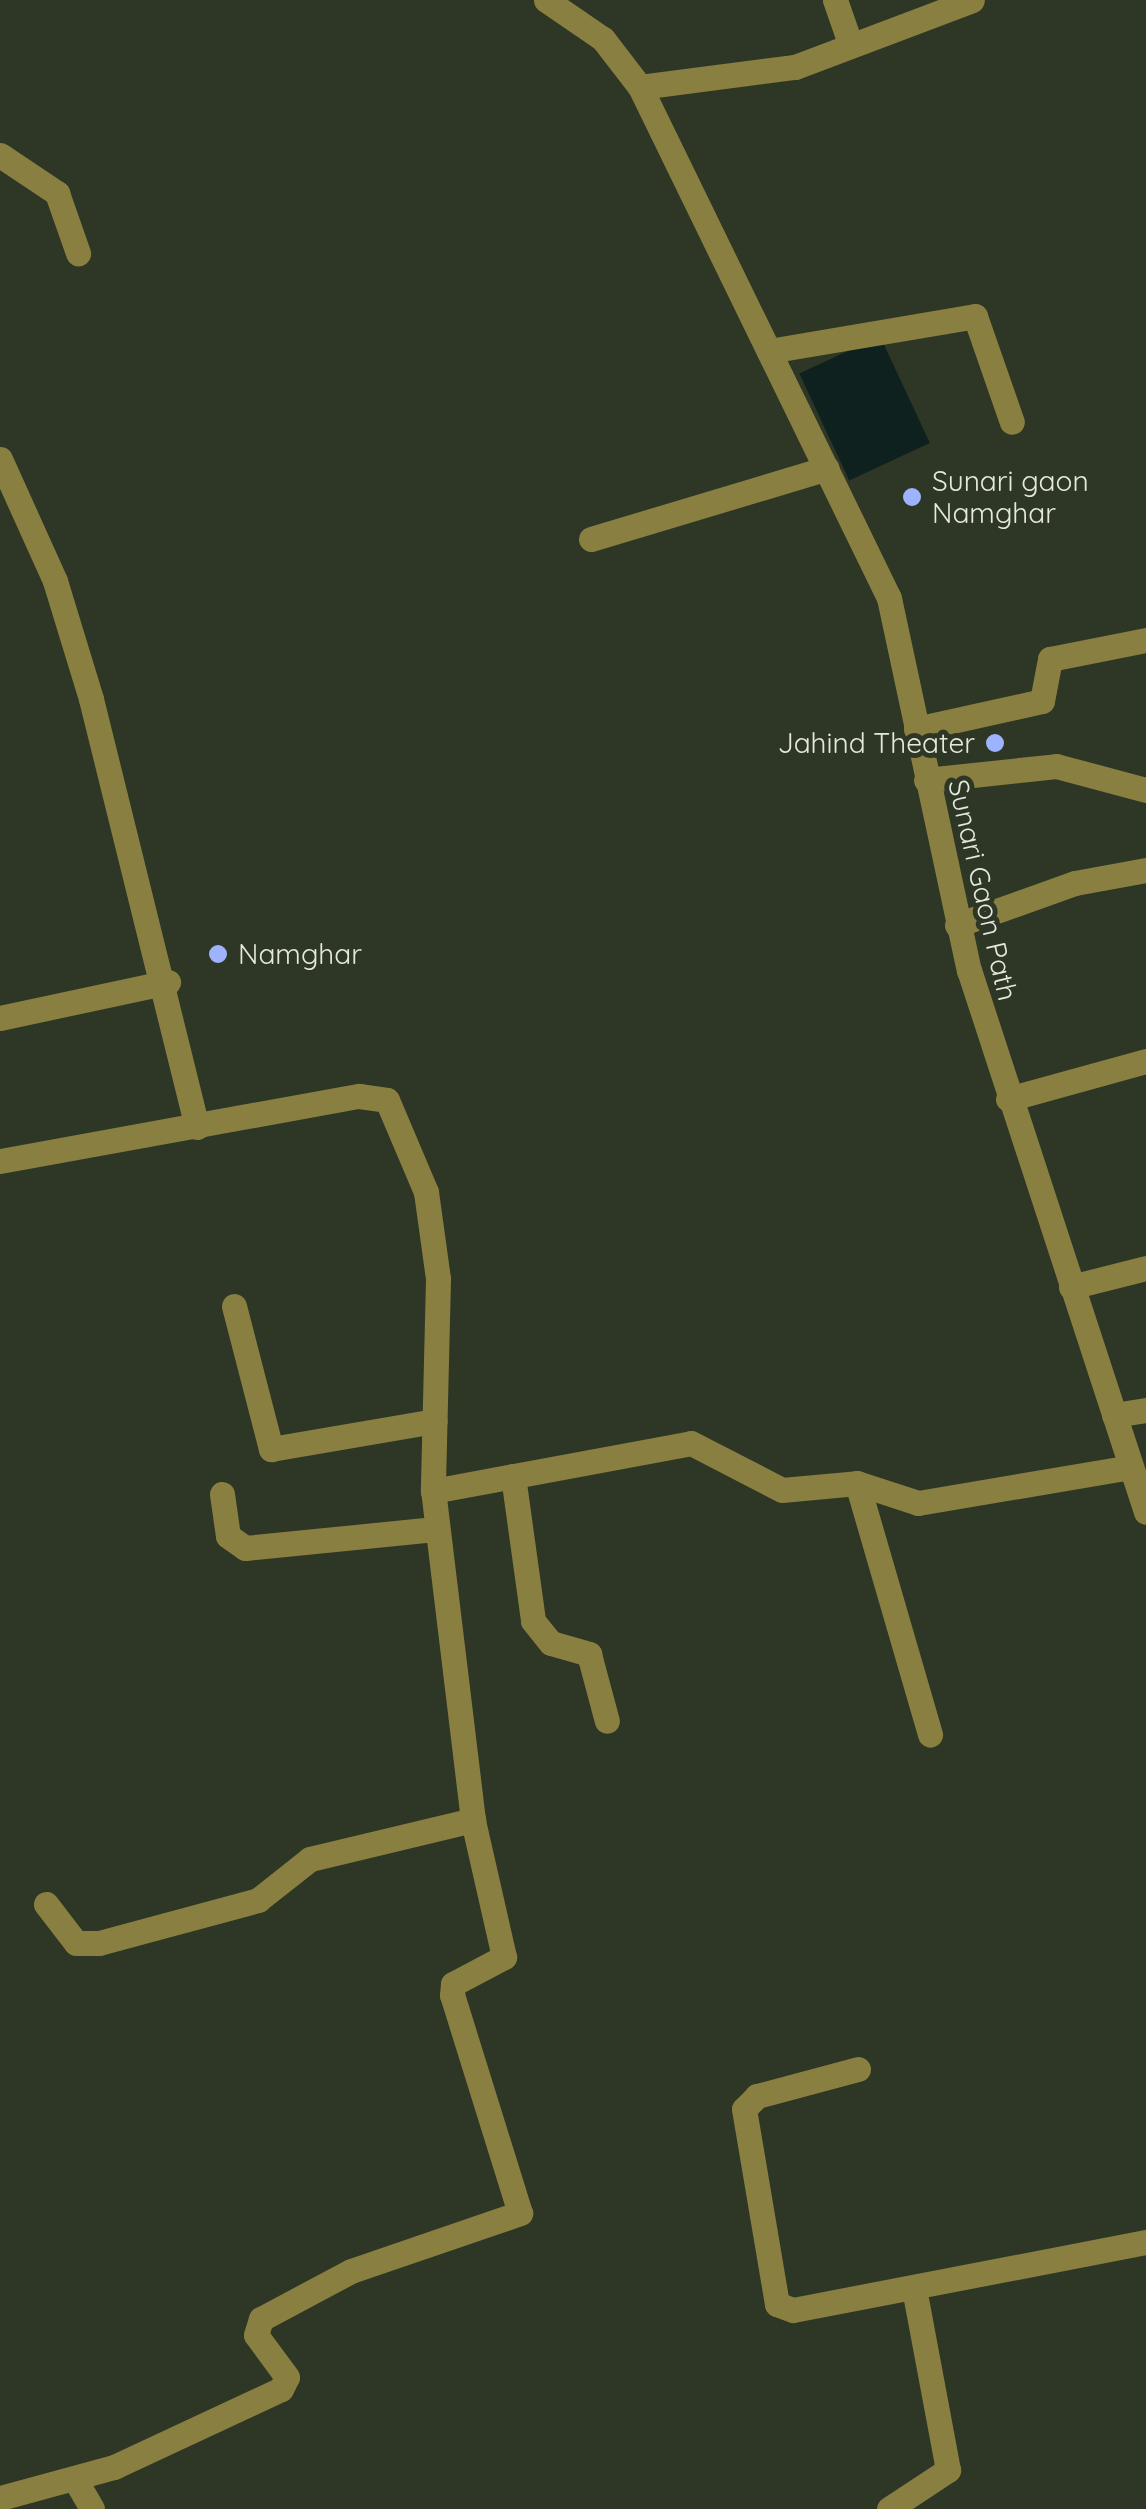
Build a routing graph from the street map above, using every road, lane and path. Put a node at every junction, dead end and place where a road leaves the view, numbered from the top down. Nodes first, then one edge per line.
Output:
1 (546, 0) edge
2 (836, 0) edge
3 (972, 0) edge
4 (850, 44) junction
5 (640, 87) junction
6 (0, 155) edge
7 (78, 253) dead end
8 (768, 351) junction
9 (1012, 422) dead end
10 (0, 459) edge
11 (827, 468) junction
12 (591, 538) dead end
13 (1146, 640) edge
14 (916, 729) junction
15 (926, 780) junction
16 (1146, 790) edge
17 (1146, 870) edge
18 (956, 925) junction
19 (168, 982) junction
20 (0, 1018) edge
21 (1146, 1061) edge
22 (1008, 1098) junction
23 (196, 1126) junction
24 (0, 1161) edge
25 (1146, 1268) edge
26 (1071, 1288) junction
27 (234, 1306) dead end
28 (1146, 1410) edge
29 (1114, 1415) junction
30 (434, 1421) junction
31 (1131, 1467) junction
32 (513, 1476) junction
33 (857, 1484) junction
34 (433, 1491) junction
35 (222, 1494) dead end
36 (1146, 1512) edge
37 (435, 1529) junction
38 (606, 1720) dead end
39 (930, 1735) dead end
40 (473, 1820) junction
41 (46, 1904) dead end
42 (858, 2069) dead end
43 (1146, 2242) edge
44 (914, 2289) junction
45 (76, 2481) junction
46 (0, 2498) edge
47 (891, 2508) edge
48 (92, 2509) edge

1 - 5 street, Sunari Gaon Path
2 - 4 street
3 - 4 street
4 - 5 street
5 - 8 street, Sunari Gaon Path
6 - 7 street
8 - 9 street
8 - 11 street, Sunari Gaon Path
10 - 19 street
11 - 12 street
11 - 14 street, Sunari Gaon Path
13 - 14 street
14 - 15 street, Sunari Gaon Path
15 - 16 street
15 - 18 street, Sunari Gaon Path
17 - 18 street
18 - 22 street, Sunari Gaon Path
19 - 20 street
19 - 23 street
21 - 22 street
22 - 26 street, Sunari Gaon Path
23 - 24 street
23 - 30 street
25 - 26 street
26 - 29 street, Sunari Gaon Path
27 - 30 street
28 - 29 street
29 - 31 street, Sunari Gaon Path
30 - 34 street
31 - 33 street
31 - 36 street, Sunari Gaon Path
32 - 33 street
32 - 34 street
32 - 38 street
33 - 39 street
34 - 37 street
35 - 37 street
37 - 40 street
40 - 41 street
40 - 45 street
42 - 44 street
43 - 44 street
44 - 47 street
45 - 46 street
45 - 48 street

